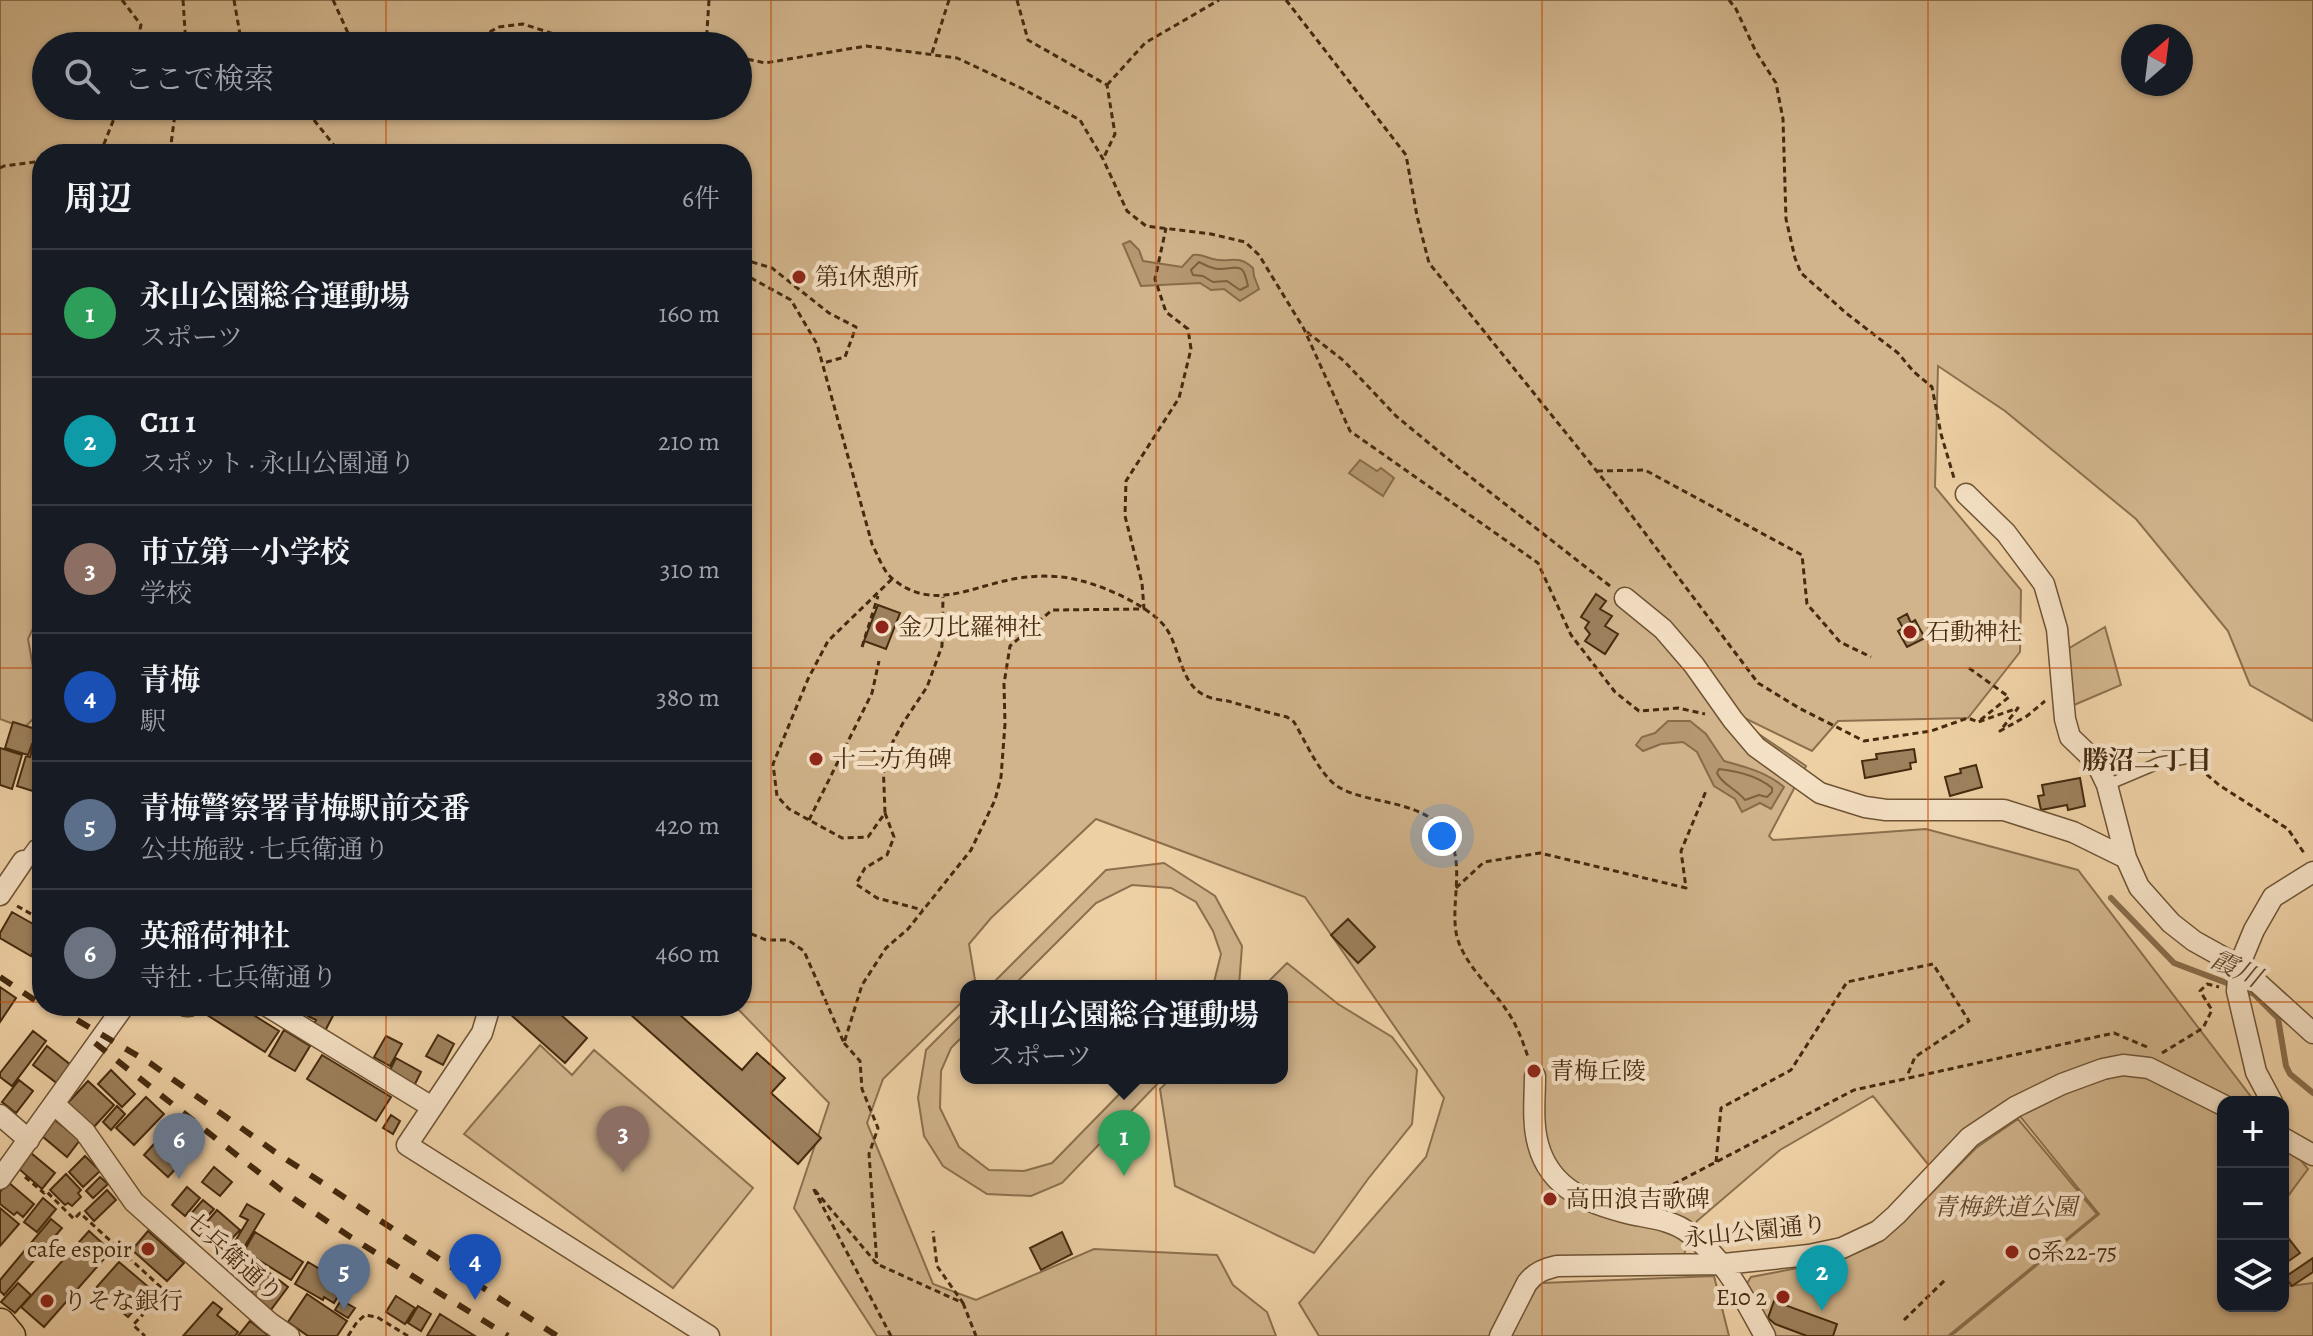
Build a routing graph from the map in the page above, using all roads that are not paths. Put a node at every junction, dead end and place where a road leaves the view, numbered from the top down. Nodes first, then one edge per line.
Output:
1 (1966, 494) road end
2 (1625, 598) road end
3 (2187, 758) road end
4 (2107, 785) junction
5 (32, 849) edge
6 (2126, 858) junction
7 (23, 861) joint
8 (2309, 863) edge
9 (5, 898) edge
10 (2238, 980) junction
11 (117, 1016) edge
12 (300, 1016) edge
13 (487, 1016) edge
14 (2313, 1033) edge
15 (1535, 1076) road end
16 (2269, 1096) edge
17 (2217, 1102) edge
18 (54, 1104) junction
19 (432, 1107) junction
20 (0, 1115) edge
21 (2289, 1127) edge
22 (29, 1140) junction
23 (2298, 1146) edge
24 (5, 1171) edge
25 (1724, 1264) junction
26 (0, 1324) edge
27 (10, 1336) edge
28 (289, 1336) edge
29 (709, 1336) edge
30 (1500, 1336) edge
31 (1765, 1336) edge

1 - 4 street
2 - 6 street
3 - 4 lane
4 - 6 street
5 - 7 lane
6 - 10 street
7 - 9 street
8 - 10 street
10 - 14 street
10 - 16 street
11 - 18 street
12 - 19 street
13 - 19 street
15 - 25 street
17 - 25 street, 永山公園通り
18 - 22 street
18 - 28 street, 七兵衛通り
19 - 29 street
20 - 22 street
21 - 23 street
22 - 24 street
25 - 30 street, 永山公園通り
25 - 31 street
26 - 27 main road

